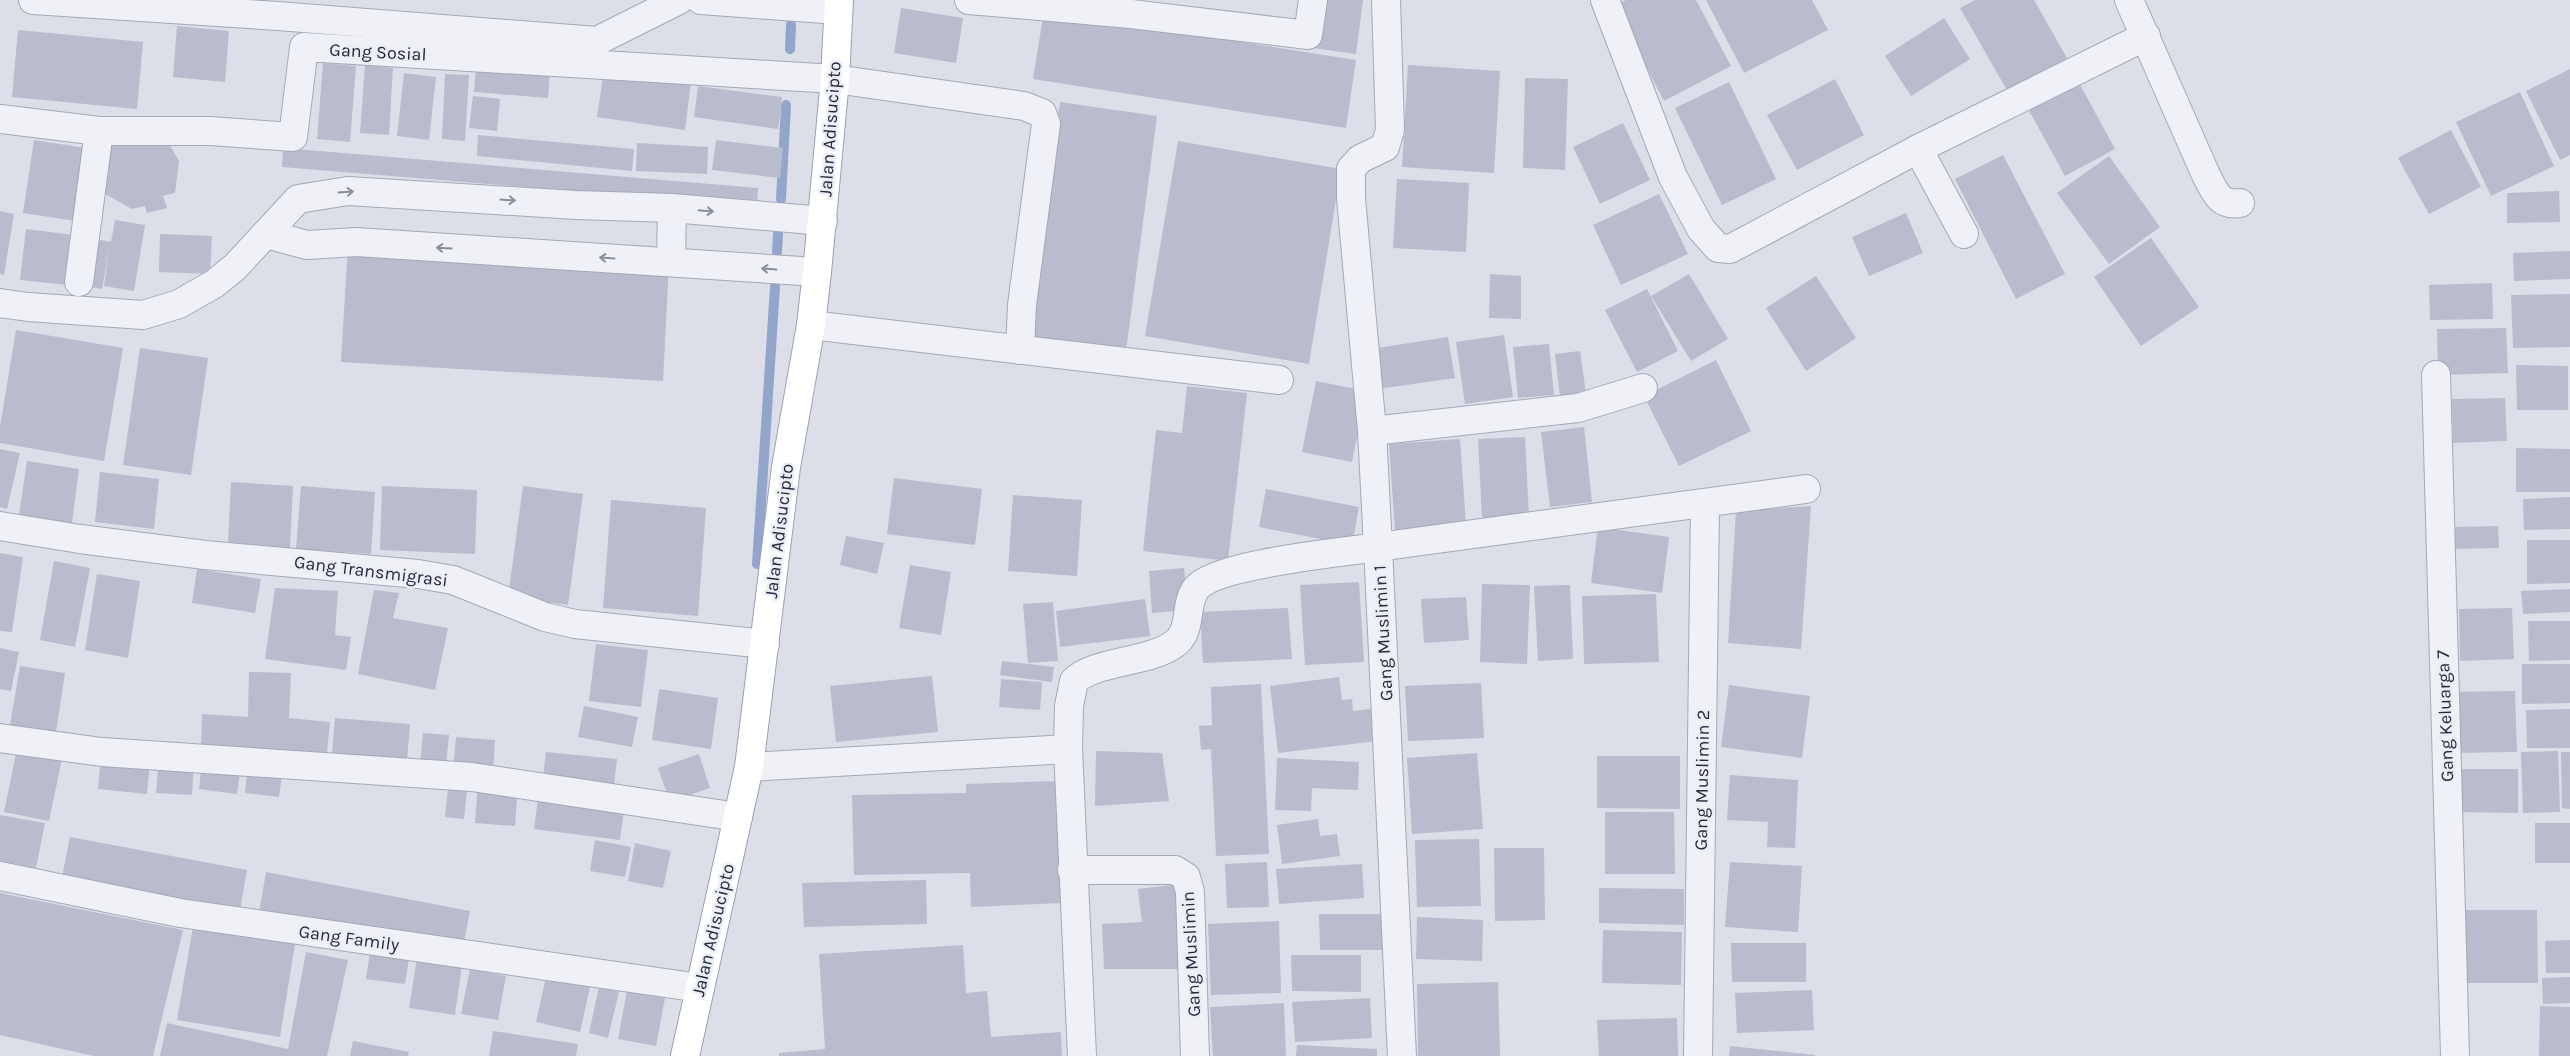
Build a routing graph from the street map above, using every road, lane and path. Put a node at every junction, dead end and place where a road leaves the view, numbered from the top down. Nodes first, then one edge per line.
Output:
1 (33, 0) edge
2 (679, 0) edge
3 (701, 0) edge
4 (969, 0) edge
5 (1313, 0) edge
6 (1386, 0) edge
7 (1605, 0) edge
8 (2129, 0) edge
9 (839, 5) edge
10 (278, 8) edge
11 (2146, 36) junction
12 (834, 79) junction
13 (0, 119) edge
14 (99, 131) junction
15 (1918, 149) junction
16 (2240, 203) dead end
17 (672, 208) junction
18 (823, 220) junction
19 (266, 234) junction
20 (1964, 234) dead end
21 (671, 262) junction
22 (817, 272) junction
23 (79, 282) dead end
24 (0, 303) edge
25 (811, 325) junction
26 (1020, 350) junction
27 (2436, 375) dead end
28 (1278, 380) dead end
29 (1643, 388) dead end
30 (1372, 431) junction
31 (1806, 489) dead end
32 (1705, 505) junction
33 (0, 526) edge
34 (1378, 547) junction
35 (765, 644) junction
36 (0, 738) edge
37 (1068, 749) junction
38 (749, 767) junction
39 (738, 817) junction
40 (1072, 870) junction
41 (0, 876) edge
42 (700, 988) junction
43 (684, 1056) edge
44 (1082, 1056) edge
45 (1195, 1056) edge
46 (1402, 1056) edge
47 (1698, 1056) edge
48 (2455, 1056) edge

1 - 10 street
2 - 10 street
3 - 9 street
4 - 5 street
6 - 30 street
7 - 15 street
8 - 11 street
9 - 12 main road, Jalan Adisucipto
11 - 15 street
11 - 16 street
12 - 14 street, Gang Sosial
12 - 18 main road, Jalan Adisucipto
12 - 26 street
13 - 14 street, Gang Sosial
14 - 23 street
15 - 20 street
17 -> 18 street
19 -> 17 street
17 - 21 street
18 - 22 main road, Jalan Adisucipto
21 -> 19 street
19 - 24 street
22 -> 21 street
22 - 25 main road, Jalan Adisucipto
25 - 26 street
25 - 35 main road, Jalan Adisucipto
26 - 28 street
27 - 48 street, Gang Keluarga 7
29 - 30 street
30 - 34 street
31 - 32 street
32 - 34 street
32 - 47 street, Gang Muslimin 2
33 - 35 street, Gang Transmigrasi
34 - 37 street, Gang Muslimin 1
34 - 46 street, Gang Muslimin 1
35 - 38 main road, Jalan Adisucipto
36 - 39 street
37 - 38 street
37 - 40 street
38 - 39 main road, Jalan Adisucipto
39 - 42 main road, Jalan Adisucipto
40 - 44 street
40 - 45 street, Gang Muslimin
41 - 42 street, Gang Family
42 - 43 main road, Jalan Adisucipto

